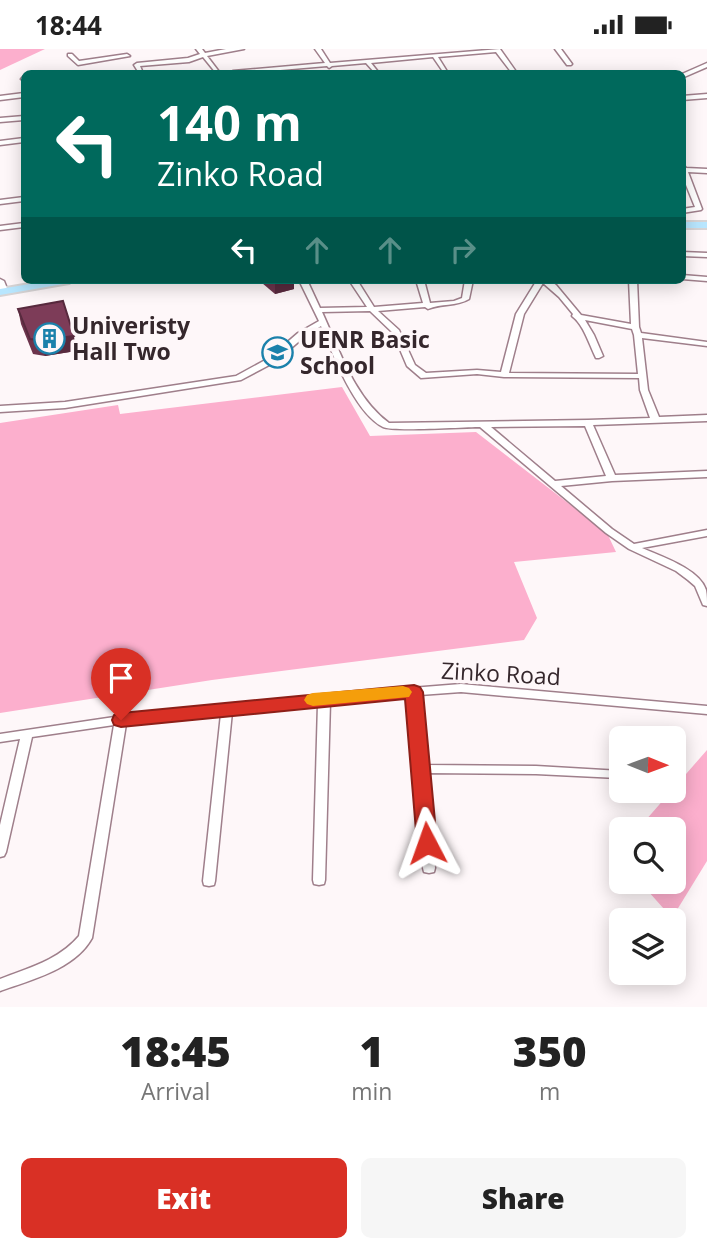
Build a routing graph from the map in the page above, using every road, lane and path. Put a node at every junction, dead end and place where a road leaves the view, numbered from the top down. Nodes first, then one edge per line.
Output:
1 (124, 49) edge
2 (199, 49) edge
3 (241, 49) edge
4 (318, 49) edge
5 (498, 49) edge
6 (558, 49) edge
7 (70, 55) dead end
8 (127, 56) junction
9 (203, 56) junction
10 (435, 56) junction
11 (368, 62) junction
12 (569, 64) dead end
13 (707, 65) edge
14 (327, 66) junction
15 (139, 70) edge
16 (140, 70) edge
17 (215, 70) edge
18 (273, 70) edge
19 (329, 70) edge
20 (375, 70) edge
21 (444, 70) edge
22 (512, 70) edge
23 (686, 74) edge
24 (21, 95) edge
25 (707, 96) edge
26 (0, 98) edge
27 (686, 98) edge
28 (21, 118) edge
29 (0, 120) edge
30 (21, 141) edge
31 (0, 143) edge
32 (686, 169) edge
33 (707, 170) edge
34 (686, 176) edge
35 (21, 199) edge
36 (0, 202) edge
37 (686, 211) edge
38 (21, 225) edge
39 (686, 225) edge
40 (707, 225) edge
41 (0, 228) edge
42 (686, 254) edge
43 (707, 255) edge
44 (686, 277) edge
45 (707, 279) edge
46 (0, 281) edge
47 (47, 284) edge
48 (305, 284) edge
49 (356, 284) edge
50 (421, 284) edge
51 (469, 284) edge
52 (540, 284) edge
53 (550, 284) edge
54 (633, 284) edge
55 (2, 292) edge
56 (428, 307) junction
57 (372, 309) junction
58 (318, 310) junction
59 (576, 316) junction
60 (323, 322) junction
61 (636, 331) junction
62 (707, 344) edge
63 (599, 356) dead end
64 (504, 375) junction
65 (642, 376) junction
66 (0, 409) edge
67 (707, 418) edge
68 (655, 419) junction
69 (588, 423) junction
70 (484, 426) junction
71 (707, 474) edge
72 (612, 478) junction
73 (553, 484) junction
74 (707, 533) edge
75 (632, 547) junction
76 (707, 604) edge
77 (414, 692) junction
78 (324, 699) junction
79 (227, 709) junction
80 (707, 709) edge
81 (121, 720) junction
82 (27, 734) junction
83 (0, 739) edge
84 (421, 769) junction
85 (609, 774) edge
86 (0, 853) edge
87 (429, 868) dead end
88 (319, 880) dead end
89 (209, 881) dead end
90 (0, 985) edge

1 - 8 street
2 - 9 street
3 - 9 street
4 - 14 street
5 - 10 street
5 - 22 street
6 - 12 street
7 - 8 street
8 - 15 street
9 - 16 street
9 - 17 street
10 - 11 street
10 - 21 street
11 - 14 street
11 - 20 street
13 - 23 street
14 - 18 street
14 - 19 street
24 - 26 street
25 - 27 street
28 - 29 street
30 - 31 street
32 - 33 street
34 - 37 street
35 - 36 street
38 - 41 street
39 - 40 main road
42 - 43 street
44 - 45 street
46 - 55 street
47 - 55 main road
48 - 58 street
49 - 57 street
50 - 56 street
51 - 56 street
52 - 64 street
53 - 59 street
54 - 61 street
56 - 57 street
57 - 58 street
57 - 64 street
58 - 60 street
59 - 61 street
59 - 63 street
60 - 66 street
60 - 70 street
61 - 62 street
61 - 65 street
64 - 65 street
65 - 68 street
67 - 68 street
68 - 69 street
69 - 70 street
69 - 72 street
70 - 73 street
71 - 72 street
72 - 73 street
73 - 75 street
74 - 75 street
75 - 76 street
77 - 78 street, Zinko Road
77 - 80 street, Zinko Road
77 - 84 street
78 - 79 street, Zinko Road
78 - 88 street
79 - 81 street, Zinko Road
79 - 89 street
81 - 82 street, Zinko Road
81 - 90 street
82 - 83 street, Zinko Road
82 - 86 street
84 - 85 street
84 - 87 street

